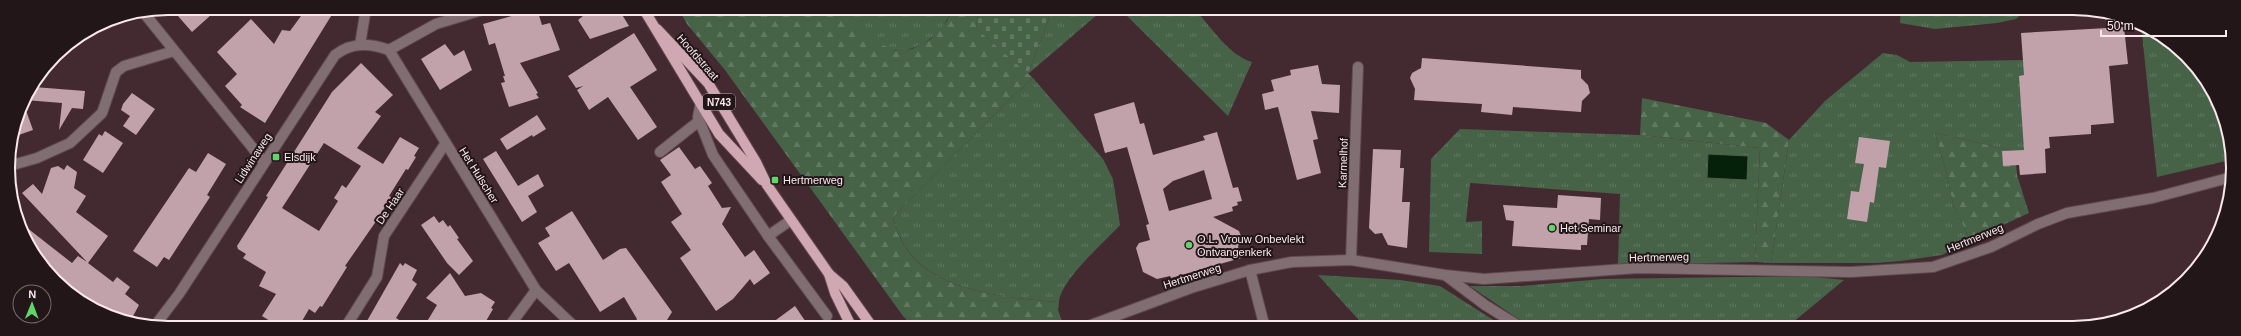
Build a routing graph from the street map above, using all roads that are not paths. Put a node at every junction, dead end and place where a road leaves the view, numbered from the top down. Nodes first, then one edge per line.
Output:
1 (365, 15) edge
2 (466, 15) edge
3 (648, 15) edge
4 (148, 16) edge
5 (657, 29) junction
6 (360, 45) junction
7 (389, 50) junction
8 (174, 51) junction
9 (1358, 67) dead end
10 (701, 101) junction
11 (699, 121) junction
12 (445, 144) junction
13 (660, 152) dead end
14 (264, 162) junction
15 (15, 164) edge
16 (2226, 179) edge
17 (767, 185) junction
18 (791, 220) junction
19 (768, 236) junction
20 (1351, 260) junction
21 (1250, 270) junction
22 (829, 274) junction
23 (1445, 275) junction
24 (536, 290) junction
25 (827, 316) dead end
26 (158, 321) edge
27 (349, 321) edge
28 (513, 321) edge
29 (569, 321) edge
30 (849, 321) edge
31 (868, 321) edge
32 (1101, 321) edge
33 (1263, 321) edge
34 (1511, 321) edge

1 - 6 street
2 - 7 street
3 - 5 main road, Hoofdstraat / N743
4 - 8 street
5 - 10 main road, Hoofdstraat / N743
5 - 17 main road, Hoofdstraat / N743
6 - 7 street
6 - 14 street, Lidwinaweg
7 - 12 street, Het Hulscher
8 - 14 street
8 - 15 street
9 - 20 street, Karmelhof
10 - 11 street
10 - 17 main road, Hoofdstraat / N743
11 - 13 street
11 - 19 street
12 - 24 street, Het Hulscher
12 - 27 street, De Haar
14 - 26 street, Lidwinaweg
16 - 23 street, Hertmerweg
17 - 18 main road, Hoofdstraat / N743
18 - 19 street
18 - 22 main road, Hoofdstraat / N743
19 - 25 street
20 - 21 street, Hertmerweg
20 - 23 street, Hertmerweg
21 - 32 street, Hertmerweg
21 - 33 street
22 - 30 main road, Hoofdstraat / N743
22 - 31 main road, Hoofdstraat / N743
23 - 34 street
24 - 28 street
24 - 29 street, Het Hulscher

